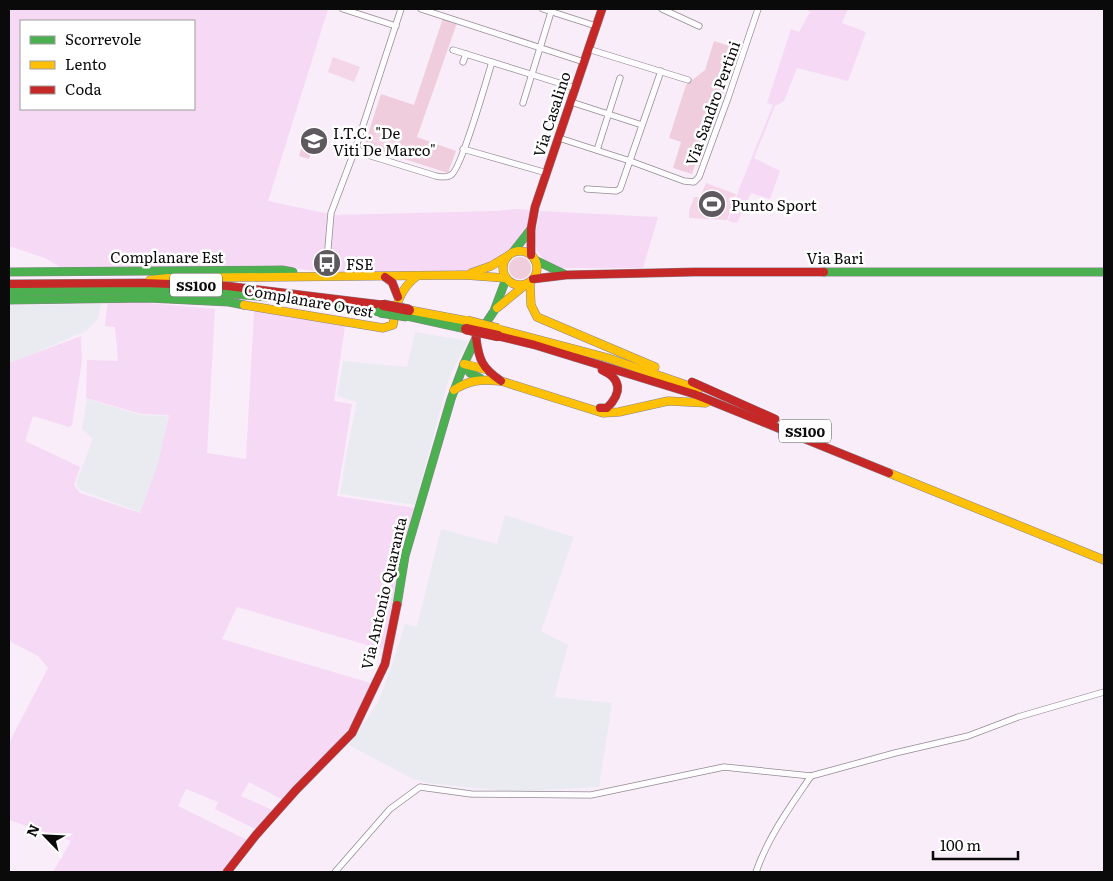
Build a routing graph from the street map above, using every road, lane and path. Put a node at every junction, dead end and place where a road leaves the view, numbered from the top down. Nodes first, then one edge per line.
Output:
1 (343, 9) edge
2 (402, 9) edge
3 (421, 9) edge
4 (543, 9) edge
5 (602, 9) edge
6 (662, 9) edge
7 (758, 9) edge
8 (551, 10) edge
9 (674, 11) edge
10 (396, 26) junction
11 (596, 26) junction
12 (700, 26) dead end
13 (539, 48) junction
14 (588, 49) junction
15 (453, 50) dead end
16 (466, 54) junction
17 (463, 62) dead end
18 (492, 62) junction
19 (584, 62) junction
20 (661, 71) junction
21 (532, 74) junction
22 (620, 78) dead end
23 (688, 80) dead end
24 (575, 88) junction
25 (571, 102) junction
26 (522, 103) dead end
27 (609, 114) junction
28 (642, 125) junction
29 (559, 138) junction
30 (356, 147) junction
31 (464, 150) junction
32 (597, 150) junction
33 (630, 161) junction
34 (547, 173) junction
35 (587, 189) dead end
36 (531, 229) junction
37 (511, 254) junction
38 (533, 258) junction
39 (327, 260) dead end
40 (1104, 267) edge
41 (9, 272) edge
42 (1085, 272) junction
43 (1104, 272) edge
44 (566, 274) junction
45 (464, 275) junction
46 (324, 276) junction
47 (417, 276) junction
48 (385, 277) junction
49 (506, 279) junction
50 (530, 282) junction
51 (134, 283) junction
52 (9, 284) edge
53 (9, 292) edge
54 (398, 297) junction
55 (9, 300) edge
56 (382, 309) junction
57 (494, 311) junction
58 (498, 332) junction
59 (476, 338) junction
60 (554, 352) junction
61 (464, 364) junction
62 (482, 373) junction
63 (454, 390) junction
64 (724, 406) junction
65 (583, 407) junction
66 (775, 419) junction
67 (1104, 552) edge
68 (1104, 560) edge
69 (1104, 692) edge
70 (811, 776) junction
71 (227, 872) edge
72 (335, 872) edge
73 (756, 872) edge

1 - 10 street
2 - 10 street
3 - 13 street
4 - 8 street
5 - 11 main road, Via Casalino
6 - 9 street
7 - 33 street, Via Sandro Pertini
8 - 11 street
8 - 13 street
9 - 12 street
10 - 30 street
11 - 14 main road, Via Casalino
13 - 19 street
13 - 21 street
14 - 19 main road, Via Casalino
14 - 20 street
15 - 16 street
16 - 17 street
16 - 18 street
18 - 21 street
18 - 31 street
19 - 24 main road, Via Casalino
20 - 23 street
20 - 28 street
21 - 24 street
21 - 26 street
22 - 27 street
24 - 25 main road, Via Casalino
25 - 27 street
25 - 29 main road, Via Casalino
27 - 28 street
27 - 32 street
28 - 33 street
29 - 32 street, Via Sandro Pertini
29 - 34 main road, Via Casalino
30 - 31 street
30 - 39 street
31 - 34 street
32 - 33 street, Via Sandro Pertini
33 - 35 street
34 - 36 main road, Via Casalino
36 - 37 main road, Via Casalino
36 - 38 main road, Via Casalino
37 - 38 main road
37 - 45 main road
37 - 49 main road
38 - 44 main road
38 - 50 main road
40 - 42 main road
41 - 46 main road, Complanare Est
42 - 43 main road, Via Bari
42 - 44 main road, Via Bari
44 - 50 main road, Via Bari
45 - 47 main road
45 - 49 main road
46 - 48 main road
46 - 51 main road
47 - 48 main road
47 - 54 main road
48 - 54 main road
49 - 50 main road
49 - 57 main road
50 - 57 main road
50 - 66 main road, SS100
51 - 52 main road, SS100
51 - 56 main road, SS100
53 - 56 main road, SS100
54 - 55 main road, Complanare Ovest
56 - 58 main road, SS100, bridge
57 - 59 main road, Via Antonio Quaranta
58 - 60 main road, SS100
58 - 66 main road, SS100
59 - 61 main road, Via Antonio Quaranta
59 - 62 main road
60 - 64 main road, SS100
60 - 65 main road, SS100
61 - 62 main road
61 - 63 main road, Via Antonio Quaranta
62 - 63 main road
62 - 65 main road, SS100
63 - 71 main road, Via Antonio Quaranta
64 - 65 main road, SS100
64 - 68 main road, SS100
66 - 67 main road, SS100
69 - 70 street
70 - 72 street
70 - 73 street

